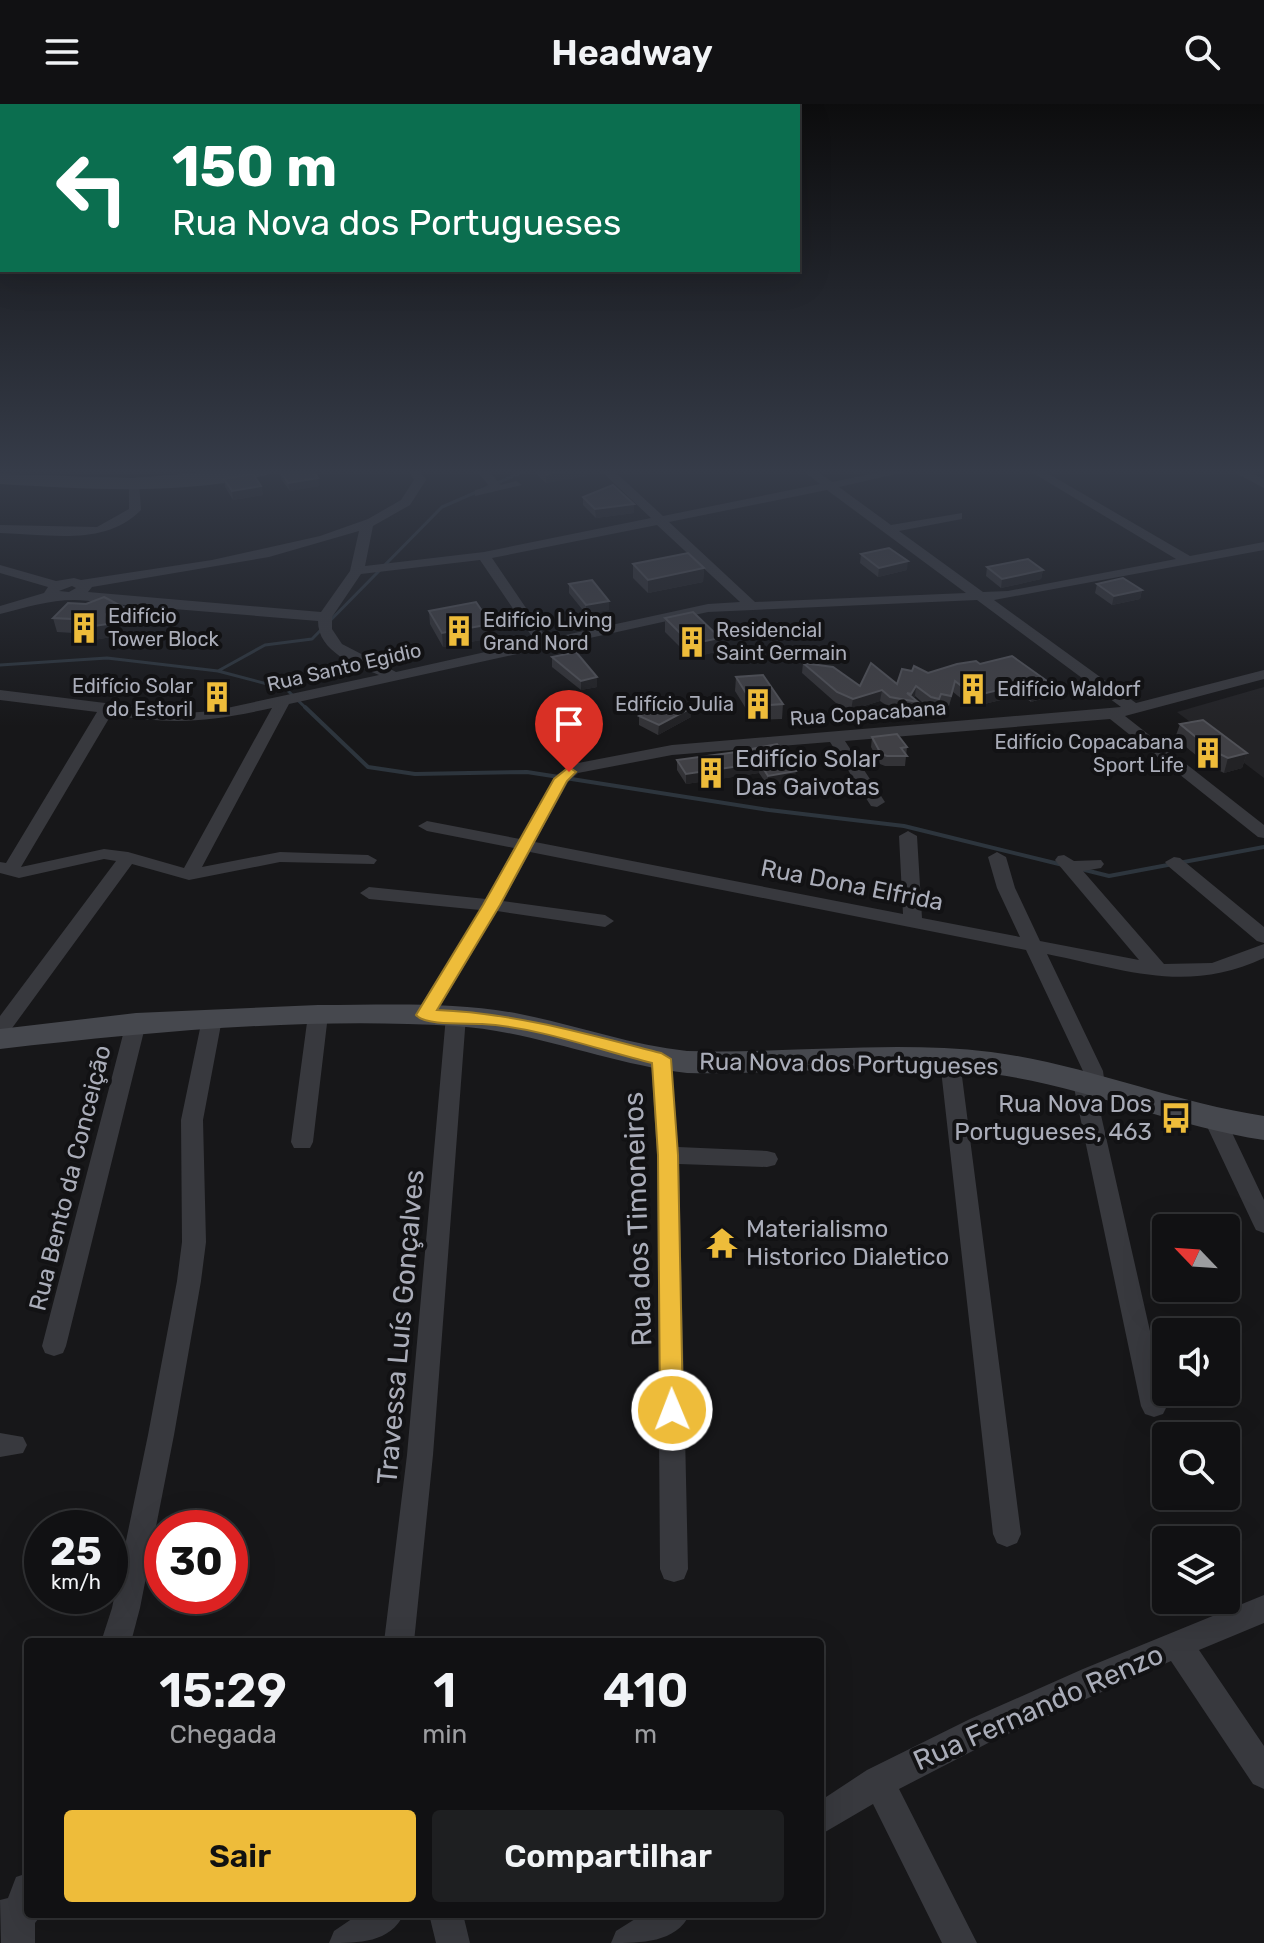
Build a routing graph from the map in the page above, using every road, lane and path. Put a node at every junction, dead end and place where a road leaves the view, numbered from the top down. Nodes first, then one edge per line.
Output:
1 (254, 556) edge
2 (360, 556) edge
3 (484, 556) joint
4 (699, 556) edge
5 (925, 556) edge
6 (1180, 556) edge
7 (1210, 556) edge
8 (1187, 560) junction
9 (0, 569) edge
10 (357, 571) junction
11 (80, 589) junction
12 (55, 590) junction
13 (981, 597) junction
14 (750, 604) junction
15 (0, 610) edge
16 (325, 617) junction
17 (543, 643) junction
18 (1264, 674) edge
19 (393, 676) junction
20 (0, 695) edge
21 (282, 703) junction
22 (107, 708) junction
23 (1135, 710) junction
24 (1113, 714) junction
25 (834, 735) junction
26 (877, 802) dead end
27 (427, 826) dead end
28 (1264, 833) edge
29 (908, 836) dead end
30 (524, 846) junction
31 (128, 857) junction
32 (997, 857) dead end
33 (368, 860) dead end
34 (1174, 862) dead end
35 (1095, 864) dead end
36 (5, 870) edge
37 (189, 875) junction
38 (369, 893) dead end
39 (492, 905) junction
40 (605, 921) dead end
41 (913, 924) junction
42 (1264, 937) edge
43 (1034, 948) junction
44 (1264, 950) edge
45 (1158, 970) junction
46 (318, 1015) junction
47 (425, 1015) junction
48 (456, 1016) junction
49 (212, 1019) junction
50 (136, 1023) junction
51 (0, 1030) edge
52 (0, 1039) edge
53 (661, 1059) junction
54 (950, 1061) junction
55 (1089, 1085) junction
56 (1214, 1118) junction
57 (1264, 1128) edge
58 (302, 1142) dead end
59 (668, 1155) junction
60 (767, 1159) dead end
61 (1264, 1224) edge
62 (54, 1346) dead end
63 (1152, 1396) edge
64 (1007, 1534) dead end
65 (674, 1569) dead end
66 (1264, 1609) edge
67 (117, 1638) edge
68 (399, 1638) edge
69 (1177, 1644) junction
70 (1264, 1773) edge
71 (878, 1781) junction
72 (824, 1816) edge
73 (381, 1918) edge
74 (447, 1918) edge
75 (667, 1918) edge
76 (346, 1943) edge
77 (453, 1943) edge
78 (628, 1943) edge
79 (960, 1943) edge

1 - 11 street
2 - 10 street
3 - 10 street
3 - 17 street
4 - 14 street
5 - 13 street
6 - 8 street
7 - 8 street, Rua Santo Egidio
8 - 13 street, Rua Santo Egidio
9 - 12 street
10 - 16 street
11 - 12 street
11 - 16 street
12 - 15 street
13 - 14 street, Rua Santo Egidio
13 - 23 street
14 - 17 street, Rua Santo Egidio
16 - 19 street
17 - 19 street, Rua Santo Egidio
18 - 23 street, Rua Copacabana
19 - 21 street, Rua Santo Egidio
20 - 22 street, Rua Santo Egidio
21 - 22 street, Rua Santo Egidio
21 - 37 street
22 - 36 street
23 - 24 street, Rua Copacabana
24 - 25 street, Rua Copacabana
24 - 28 street
25 - 26 street
25 - 30 street, Rua Copacabana
27 - 30 street, Rua Dona Elfrida
29 - 41 street
30 - 39 street
30 - 41 street, Rua Dona Elfrida
31 - 36 street
31 - 37 street
31 - 51 street
32 - 43 street
33 - 37 street
34 - 42 street
35 - 45 street
38 - 39 street
39 - 40 street
39 - 47 street
41 - 43 street, Rua Dona Elfrida
43 - 45 street, Rua Dona Elfrida
43 - 55 street
44 - 45 street, Rua Dona Elfrida
46 - 47 street, Rua Nova dos Portugueses
46 - 49 street, Rua Nova dos Portugueses
46 - 58 street
47 - 48 street, Rua Nova dos Portugueses
48 - 53 street, Rua Nova dos Portugueses
48 - 68 street, Travessa Luís Gonçalves
49 - 50 street, Rua Nova dos Portugueses
49 - 67 street
50 - 52 street, Rua Nova dos Portugueses
50 - 62 street, Rua Bento da Conceição
53 - 54 street, Rua Nova dos Portugueses
53 - 59 street, Rua dos Timoneiros
54 - 55 street, Rua Nova dos Portugueses
54 - 64 street
55 - 56 street, Rua Nova dos Portugueses
55 - 63 street
56 - 57 street, Rua Nova dos Portugueses
56 - 61 street
59 - 60 street
59 - 65 street, Rua dos Timoneiros
66 - 69 street, Rua Fernando Renzo
69 - 70 street
69 - 71 street, Rua Fernando Renzo
71 - 72 street, Rua Fernando Renzo
71 - 79 street
73 - 76 street
74 - 77 street
75 - 78 street

